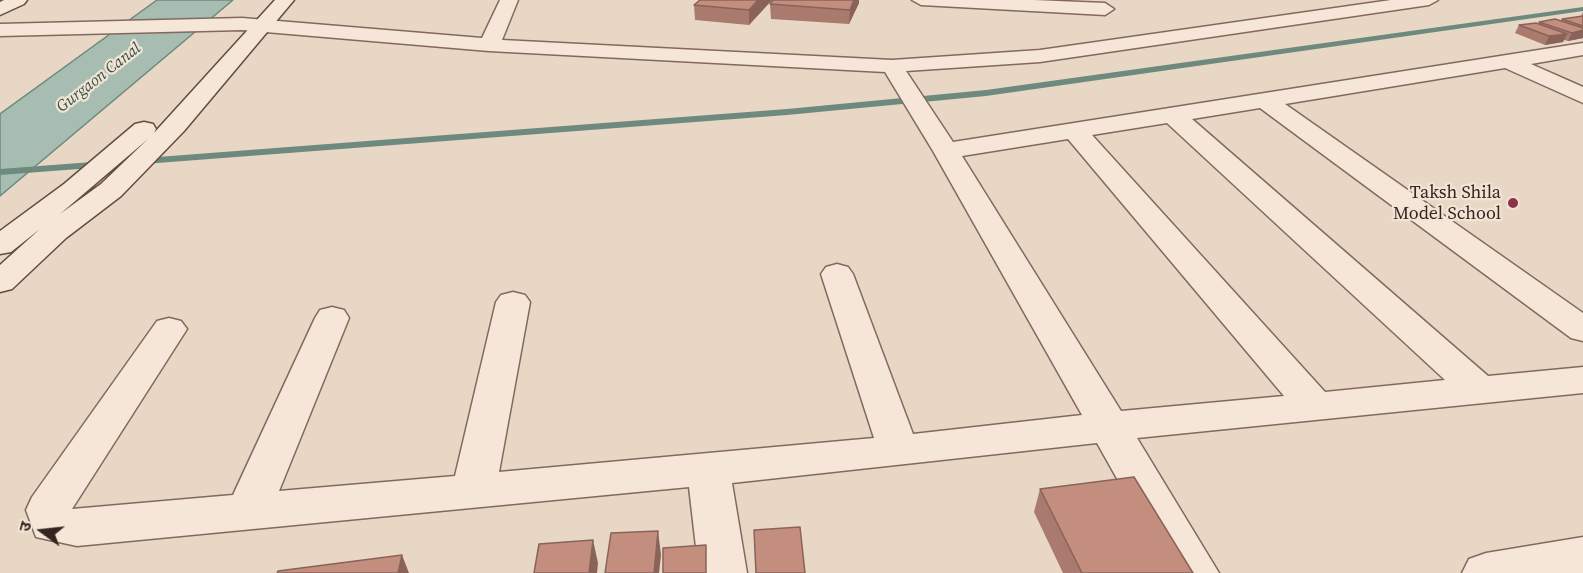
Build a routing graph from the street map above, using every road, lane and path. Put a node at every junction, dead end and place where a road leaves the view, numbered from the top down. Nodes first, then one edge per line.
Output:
1 (18, 0) edge
2 (267, 0) edge
3 (285, 0) edge
4 (509, 0) edge
5 (921, 0) edge
6 (1429, 0) edge
7 (1103, 4) edge
8 (0, 9) edge
9 (252, 25) junction
10 (0, 30) edge
11 (489, 45) junction
12 (1120, 46) junction
13 (1583, 48) edge
14 (1508, 61) junction
15 (892, 66) junction
16 (1583, 96) edge
17 (1264, 100) junction
18 (1173, 115) junction
19 (1075, 131) junction
20 (946, 152) junction
21 (0, 245) edge
22 (837, 274) dead end
23 (0, 282) edge
24 (513, 302) dead end
25 (332, 318) dead end
26 (169, 329) dead end
27 (1583, 330) edge
28 (1583, 380) edge
29 (1479, 390) junction
30 (1316, 407) junction
31 (1108, 427) junction
32 (899, 451) junction
33 (708, 468) junction
34 (474, 489) junction
35 (248, 512) junction
36 (1583, 557) edge
37 (1513, 571) edge
38 (723, 573) edge
39 (1194, 573) edge

1 - 8 street
2 - 9 street
3 - 9 street
4 - 11 street
5 - 7 street
6 - 12 street
7 - 12 street
9 - 10 street
9 - 11 street
9 - 21 street
9 - 23 street
11 - 15 street
12 - 15 street
13 - 14 street
14 - 16 street
14 - 17 street
15 - 20 street
17 - 18 street
17 - 27 street
18 - 19 street
18 - 29 street
19 - 20 street
19 - 30 street
20 - 31 street
22 - 32 street
24 - 34 street
25 - 35 street
26 - 35 street
28 - 29 street
29 - 30 street
30 - 31 street
31 - 32 street
31 - 39 street
32 - 33 street
33 - 34 street
33 - 38 street
34 - 35 street
36 - 37 street

